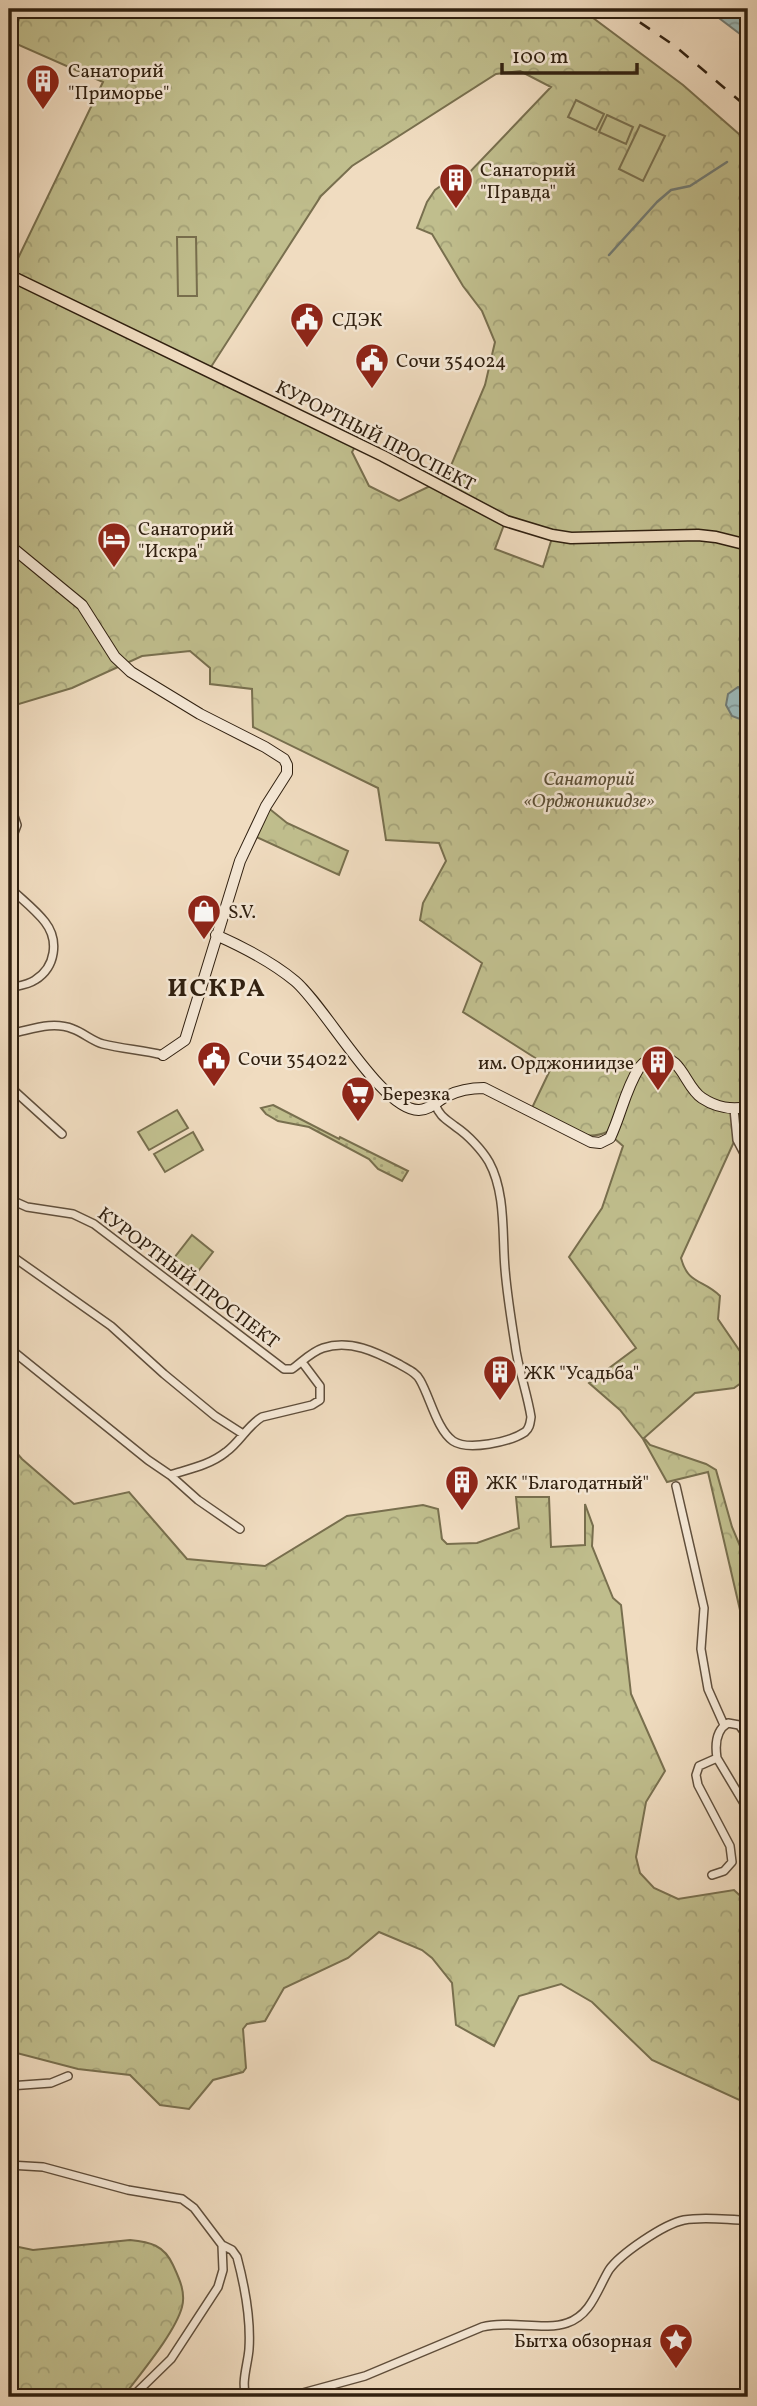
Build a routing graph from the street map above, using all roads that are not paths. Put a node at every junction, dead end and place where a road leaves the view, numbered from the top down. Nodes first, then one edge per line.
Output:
1 (9, 275) edge
2 (9, 545) edge
3 (748, 545) edge
4 (9, 814) edge
5 (9, 846) edge
6 (9, 887) edge
7 (216, 935) junction
8 (9, 988) edge
9 (9, 1014) edge
10 (13, 1033) junction
11 (9, 1043) edge
12 (163, 1055) joint
13 (9, 1086) edge
14 (435, 1104) junction
15 (748, 1107) edge
16 (734, 1109) junction
17 (62, 1134) dead end
18 (748, 1161) edge
19 (9, 1199) edge
20 (9, 1254) edge
21 (9, 1348) edge
22 (302, 1362) junction
23 (243, 1434) junction
24 (170, 1475) junction
25 (677, 1486) dead end
26 (240, 1529) dead end
27 (724, 1725) junction
28 (748, 1737) edge
29 (717, 1758) junction
30 (748, 1810) edge
31 (712, 1875) dead end
32 (68, 2076) dead end
33 (9, 2086) edge
34 (9, 2165) edge
35 (748, 2220) edge
36 (222, 2245) junction
37 (132, 2397) edge
38 (247, 2397) edge
39 (288, 2397) edge

1 - 3 main road, КУРОРТНЫЙ ПРОСПЕКТ
2 - 7 street
4 - 5 street
6 - 8 street
7 - 12 street
7 - 14 street
9 - 10 street
10 - 11 street
10 - 12 street
13 - 17 street
14 - 16 street
14 - 22 street
15 - 16 street
16 - 18 street
19 - 22 street, КУРОРТНЫЙ ПРОСПЕКТ
20 - 23 street
21 - 24 street
22 - 23 street
23 - 24 street
24 - 26 street
25 - 27 street
27 - 28 street
27 - 29 street
29 - 30 street
29 - 31 street
32 - 33 street
34 - 36 street
35 - 39 street
36 - 37 street
36 - 38 street

